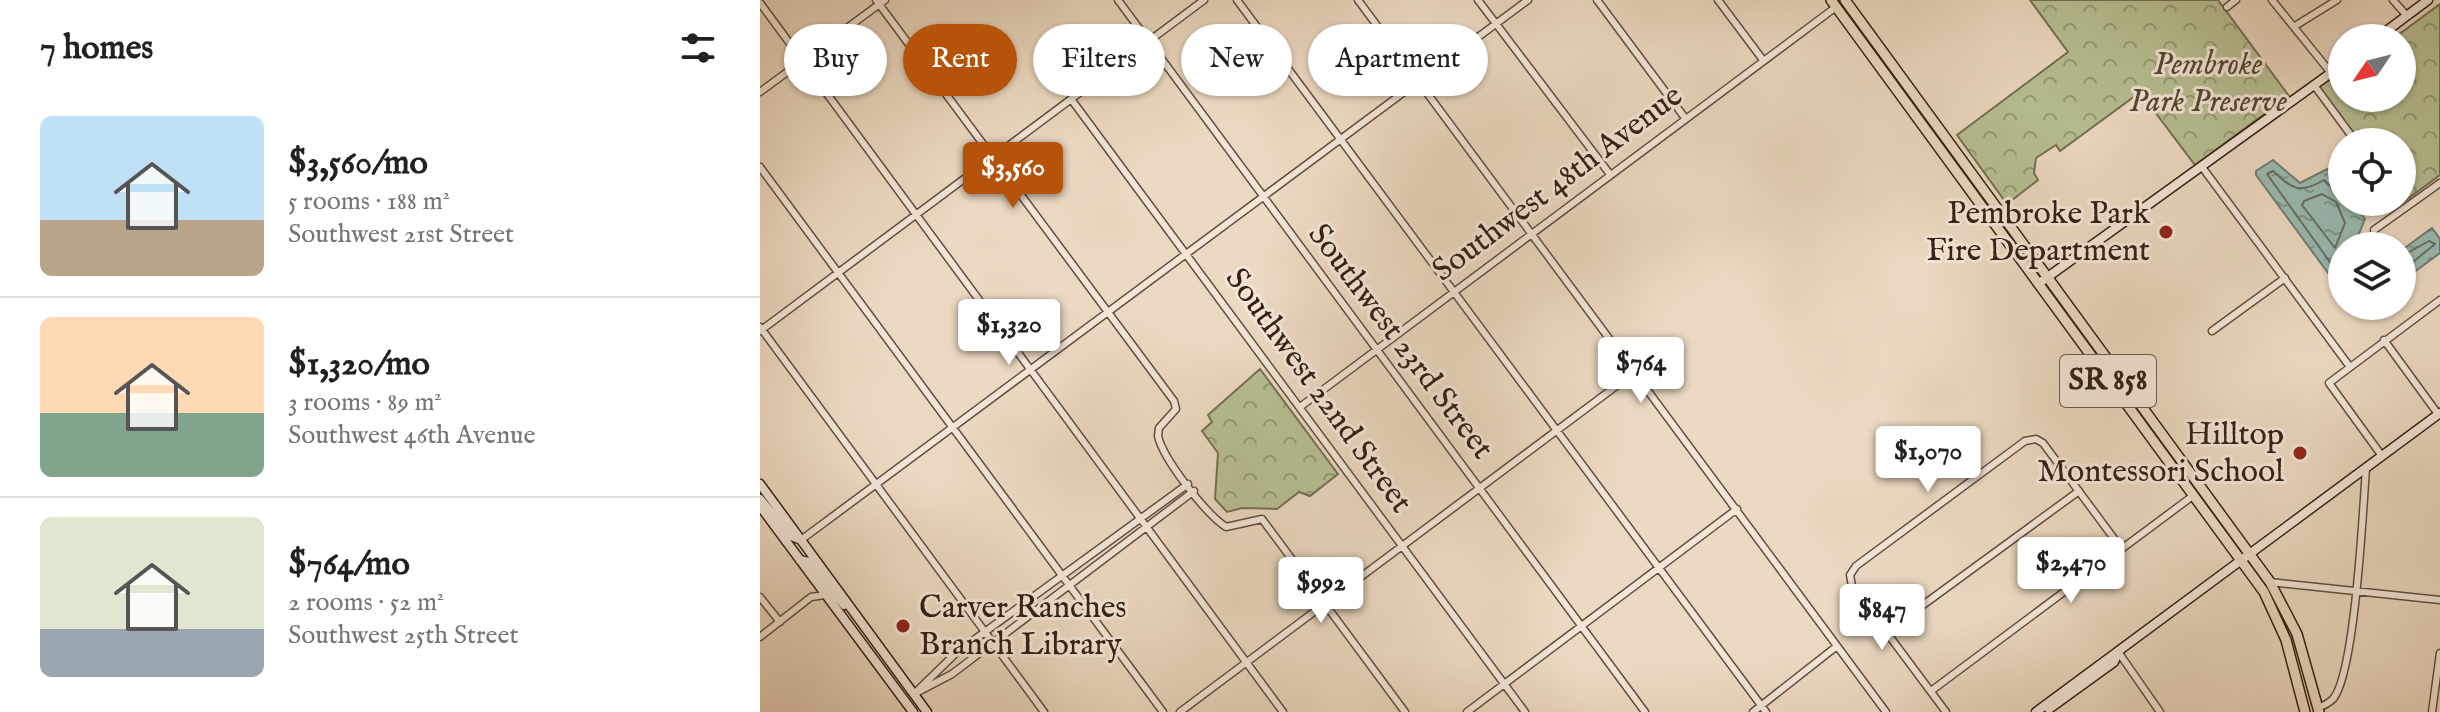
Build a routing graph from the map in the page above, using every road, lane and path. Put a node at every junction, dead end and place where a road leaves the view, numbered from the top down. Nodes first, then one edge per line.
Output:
1 (1118, 0) edge
2 (1204, 0) edge
3 (1237, 0) edge
4 (1358, 0) edge
5 (1478, 0) edge
6 (1528, 0) edge
7 (1597, 0) edge
8 (1718, 0) edge
9 (2236, 0) edge
10 (2272, 0) edge
11 (2337, 0) edge
12 (2393, 0) edge
13 (2428, 0) edge
14 (880, 1) edge
15 (1840, 2) edge
16 (760, 3) edge
17 (2227, 7) dead end
18 (2407, 16) junction
19 (849, 24) edge
20 (1136, 24) edge
21 (1376, 24) edge
22 (1496, 24) junction
23 (2396, 24) edge
24 (2295, 26) junction
25 (1165, 29) edge
26 (1488, 30) edge
27 (784, 34) edge
28 (1763, 60) junction
29 (1165, 63) edge
30 (2328, 69) edge
31 (784, 74) edge
32 (2328, 75) edge
33 (2314, 85) junction
34 (760, 92) edge
35 (830, 96) edge
36 (1075, 96) edge
37 (1398, 96) edge
38 (1429, 96) edge
39 (1071, 99) junction
40 (1685, 118) junction
41 (2346, 128) edge
42 (1341, 139) junction
43 (993, 159) junction
44 (760, 167) edge
45 (2202, 167) junction
46 (1609, 173) junction
47 (1975, 174) junction
48 (2440, 183) edge
49 (1262, 196) junction
50 (2416, 197) edge
51 (1977, 199) junction
52 (916, 216) junction
53 (2390, 216) edge
54 (2374, 230) dead end
55 (1531, 232) junction
56 (1185, 253) junction
57 (839, 273) junction
58 (2048, 277) junction
59 (2285, 278) junction
60 (2038, 284) junction
61 (1455, 293) junction
62 (2440, 300) edge
63 (1109, 311) junction
64 (761, 329) edge
65 (2212, 331) dead end
66 (2384, 340) junction
67 (1376, 350) junction
68 (2350, 367) junction
69 (1030, 369) junction
70 (1635, 372) junction
71 (1300, 407) junction
72 (2439, 413) edge
73 (953, 427) junction
74 (1557, 430) junction
75 (2382, 456) junction
76 (2366, 467) junction
77 (760, 484) edge
78 (876, 484) junction
79 (1188, 484) junction
80 (1479, 488) junction
81 (1194, 491) junction
82 (2079, 491) junction
83 (2194, 495) junction
84 (760, 499) edge
85 (760, 506) edge
86 (1737, 509) junction
87 (1141, 519) junction
88 (1147, 528) junction
89 (801, 540) junction
90 (1402, 546) junction
91 (2121, 548) junction
92 (2250, 553) junction
93 (800, 560) junction
94 (2241, 560) junction
95 (1659, 568) junction
96 (1063, 577) junction
97 (2270, 582) junction
98 (1069, 585) junction
99 (2357, 592) junction
100 (825, 595) junction
101 (760, 597) edge
102 (2440, 600) edge
103 (1324, 604) junction
104 (780, 622) junction
105 (864, 626) junction
106 (1582, 626) junction
107 (985, 632) junction
108 (1886, 632) junction
109 (760, 637) edge
110 (992, 643) junction
111 (1837, 646) junction
112 (2119, 653) junction
113 (2440, 653) edge
114 (1246, 661) junction
115 (1504, 684) junction
116 (2300, 690) junction
117 (1931, 691) junction
118 (914, 694) junction
119 (906, 703) junction
120 (1764, 709) edge
121 (2318, 710) edge
122 (913, 712) edge
123 (927, 712) edge
124 (1044, 712) edge
125 (1163, 712) edge
126 (1180, 712) edge
127 (1283, 712) edge
128 (1405, 712) edge
129 (1467, 712) edge
130 (1525, 712) edge
131 (1645, 712) edge
132 (1753, 712) edge
133 (1886, 712) edge
134 (1946, 712) edge
135 (2036, 712) edge
136 (2045, 712) edge
137 (2160, 712) edge
138 (2305, 712) edge
139 (2432, 712) edge

1 - 20 street, Southwest 23rd Street
2 - 25 street
3 - 42 street
4 - 21 street
5 - 22 street
6 - 22 street
7 - 40 street
8 - 28 street
9 - 17 street
10 - 24 street
11 - 24 street
12 - 18 street
13 - 18 street
14 - 19 street
14 - 43 street
15 - 28 street, Southwest 48th Avenue
15 - 47 main road, SR 858
15 - 51 main road, SR 858
16 - 27 street
18 - 23 street
22 - 26 street
22 - 46 street
24 - 30 street
28 - 40 street, Southwest 48th Avenue
29 - 49 street, Southwest 23rd Street
31 - 34 street
32 - 33 street
33 - 41 street
33 - 45 street
35 - 52 street
36 - 39 street
37 - 42 street
38 - 55 street
39 - 43 street
39 - 56 street, Southwest 22nd Street
40 - 46 street, Southwest 48th Avenue
42 - 49 street
42 - 61 street
43 - 52 street
43 - 63 street
44 - 57 street
45 - 58 street
45 - 59 street
46 - 55 street, Southwest 48th Avenue
47 - 51 main road
47 - 58 main road, SR 858
48 - 50 street
49 - 56 street
49 - 67 street, Southwest 23rd Street
51 - 60 main road, SR 858
52 - 57 street
52 - 69 street
53 - 54 street
55 - 61 street, Southwest 48th Avenue
55 - 70 street
56 - 63 street
56 - 71 street, Southwest 22nd Street
57 - 64 street
57 - 73 street
58 - 60 street
58 - 92 main road, SR 858
59 - 65 street
59 - 68 street
60 - 83 main road, SR 858
61 - 67 street, Southwest 48th Avenue
61 - 74 street
62 - 66 street
63 - 69 street
63 - 79 street
64 - 78 street
66 - 68 street
66 - 72 street
67 - 71 street, Southwest 48th Avenue
67 - 80 street, Southwest 23rd Street
68 - 75 street
69 - 73 street
69 - 87 street
70 - 74 street
70 - 86 street
71 - 90 street, Southwest 22nd Street
72 - 75 street
73 - 78 street
73 - 96 street
74 - 80 street
74 - 95 street
75 - 76 street
76 - 92 street
76 - 99 street
77 - 89 street
78 - 89 street
78 - 107 street
79 - 81 street
79 - 87 street
80 - 90 street
80 - 106 street, Southwest 23rd Street
81 - 88 street
81 - 103 street
82 - 91 street
82 - 108 street
82 - 108 street
83 - 91 street
83 - 94 main road, SR 858
84 - 89 street
85 - 93 street
86 - 95 street
86 - 111 street
87 - 88 street
87 - 96 street
88 - 98 street
88 - 114 street
89 - 105 street
90 - 103 street
90 - 115 street, Southwest 22nd Street
91 - 117 street
92 - 94 street
92 - 97 main road, SR 858
93 - 100 street
93 - 105 street
94 - 112 street
94 - 116 main road, SR 858
95 - 106 street
95 - 120 street
96 - 98 street
96 - 107 street
97 - 99 street
97 - 121 main road, SR 858
98 - 110 street
98 - 125 street
99 - 102 street
99 - 121 street
100 - 104 street
100 - 119 street
101 - 104 street
103 - 114 street
103 - 128 street
104 - 109 street
105 - 118 street
106 - 115 street
106 - 131 street, Southwest 23rd Street
107 - 110 street
107 - 118 street
108 - 117 street
110 - 118 street
110 - 124 street
111 - 120 street
111 - 133 street
112 - 135 street
112 - 136 street
112 - 137 street
113 - 139 street
114 - 126 street
114 - 127 street
115 - 129 street
115 - 130 street, Southwest 22nd Street
116 - 121 main road
116 - 138 main road, SR 858
117 - 134 street
118 - 119 street
118 - 123 street
119 - 122 street
120 - 132 street

